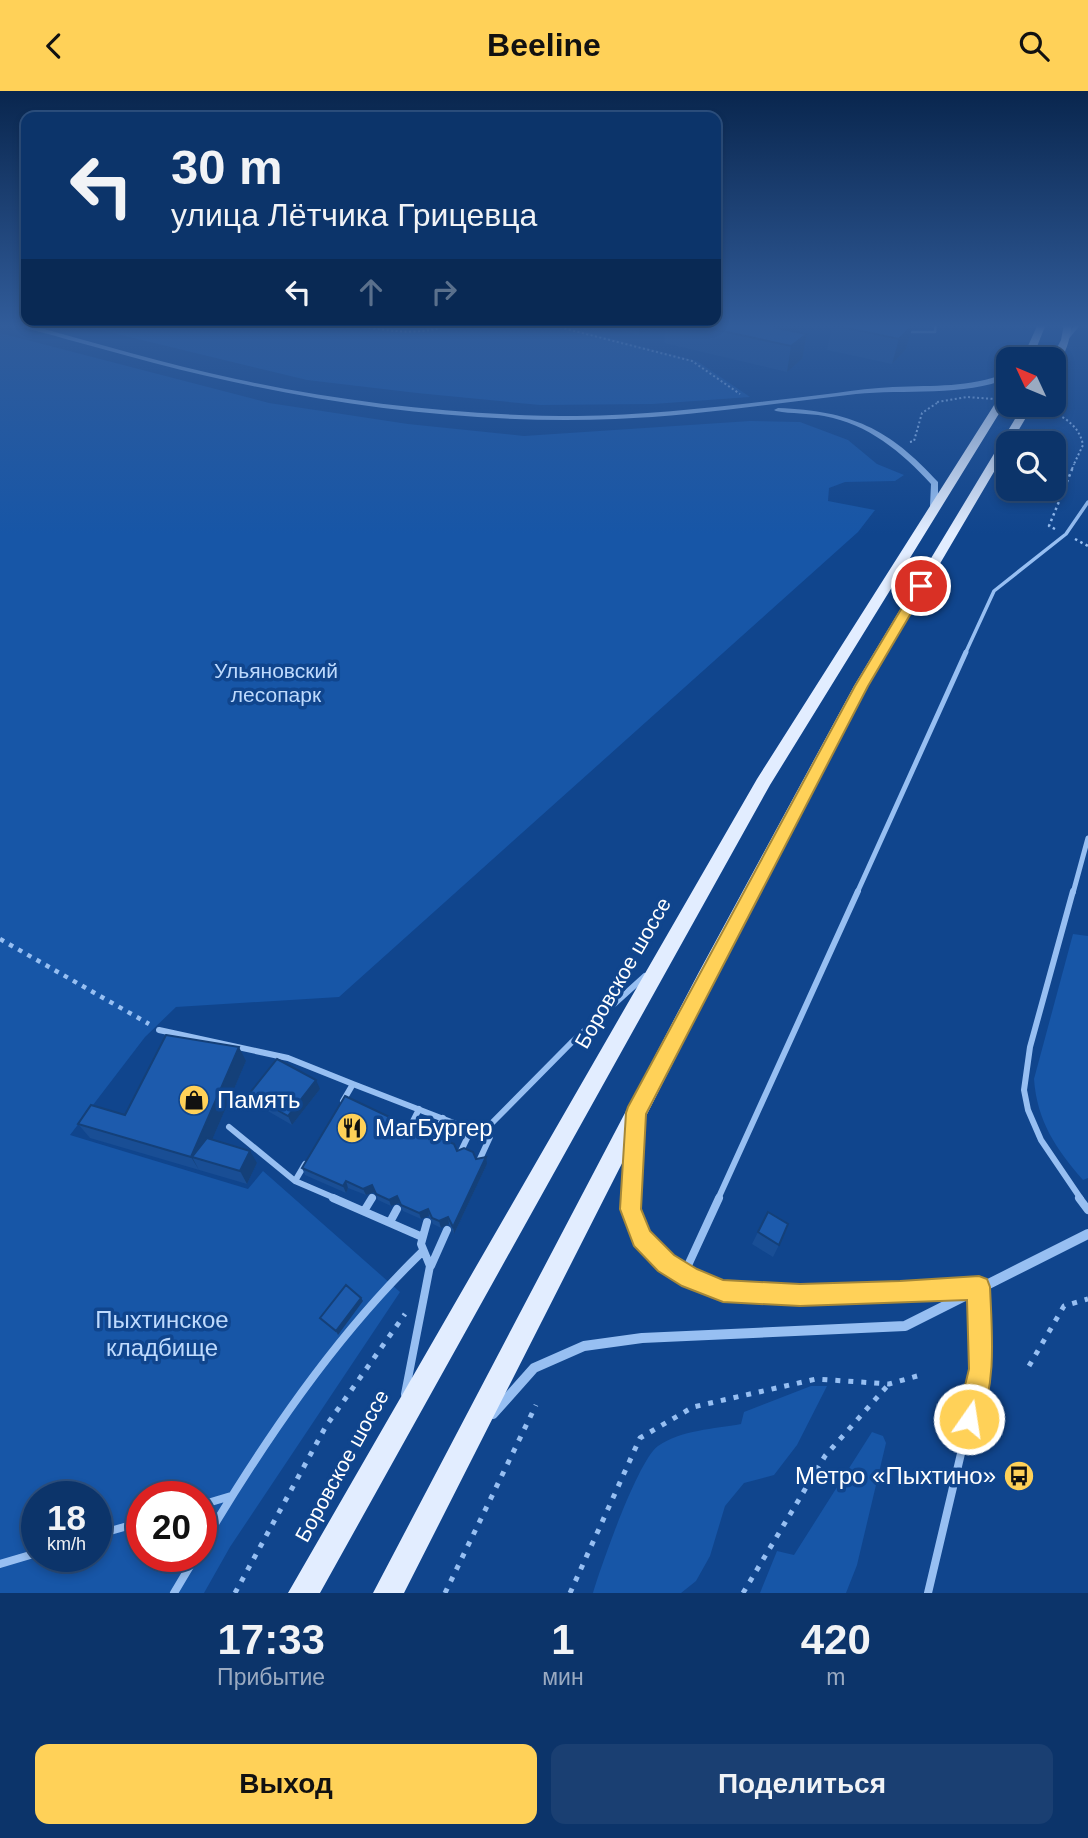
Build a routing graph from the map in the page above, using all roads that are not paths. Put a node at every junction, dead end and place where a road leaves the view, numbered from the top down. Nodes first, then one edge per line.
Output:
1 (312, 394) edge
2 (845, 394) edge
3 (722, 410) junction
4 (996, 410) edge
5 (1021, 417) edge
6 (1088, 502) edge
7 (934, 506) junction
8 (1088, 838) edge
9 (660, 962) junction
10 (159, 1030) road end
11 (353, 1084) junction
12 (340, 1106) edge
13 (419, 1109) junction
14 (636, 1113) junction
15 (443, 1118) junction
16 (229, 1127) dead end
17 (471, 1130) junction
18 (407, 1132) edge
19 (481, 1134) junction
20 (432, 1141) edge
21 (460, 1153) edge
22 (308, 1160) edge
23 (479, 1161) edge
24 (295, 1181) junction
25 (372, 1198) edge
26 (397, 1209) edge
27 (1088, 1210) edge
28 (364, 1211) junction
29 (426, 1221) edge
30 (390, 1222) junction
31 (447, 1230) edge
32 (1088, 1234) edge
33 (420, 1236) junction
34 (422, 1252) junction
35 (430, 1266) junction
36 (684, 1274) junction
37 (979, 1287) junction
38 (399, 1421) junction
39 (463, 1448) junction
40 (230, 1496) junction
41 (217, 1500) edge
42 (217, 1519) edge
43 (21, 1558) edge
44 (0, 1564) edge
45 (186, 1572) edge
46 (174, 1593) edge
47 (303, 1593) edge
48 (388, 1593) edge
49 (928, 1593) edge

1 - 3 street
2 - 3 street
3 - 7 street
4 - 7 main road, Боровское шоссе
5 - 14 main road
6 - 36 lane
7 - 9 main road, Боровское шоссе
8 - 27 lane
9 - 19 lane
9 - 38 main road, Боровское шоссе
10 - 11 lane
11 - 12 lane
11 - 13 lane
13 - 15 lane
13 - 18 lane
14 - 36 street
14 - 39 main road
15 - 17 lane
15 - 20 lane
16 - 24 lane
17 - 19 lane
17 - 21 lane
19 - 23 lane
22 - 24 lane
24 - 28 lane
25 - 28 lane
26 - 30 lane
28 - 30 lane
29 - 33 lane
30 - 33 lane
31 - 35 lane
32 - 37 street
33 - 34 lane
34 - 35 lane
34 - 40 lane
35 - 38 lane
36 - 37 street
37 - 39 street
37 - 49 lane
38 - 47 main road, Боровское шоссе
39 - 48 main road
40 - 41 lane
40 - 42 lane
43 - 44 lane
45 - 46 lane

